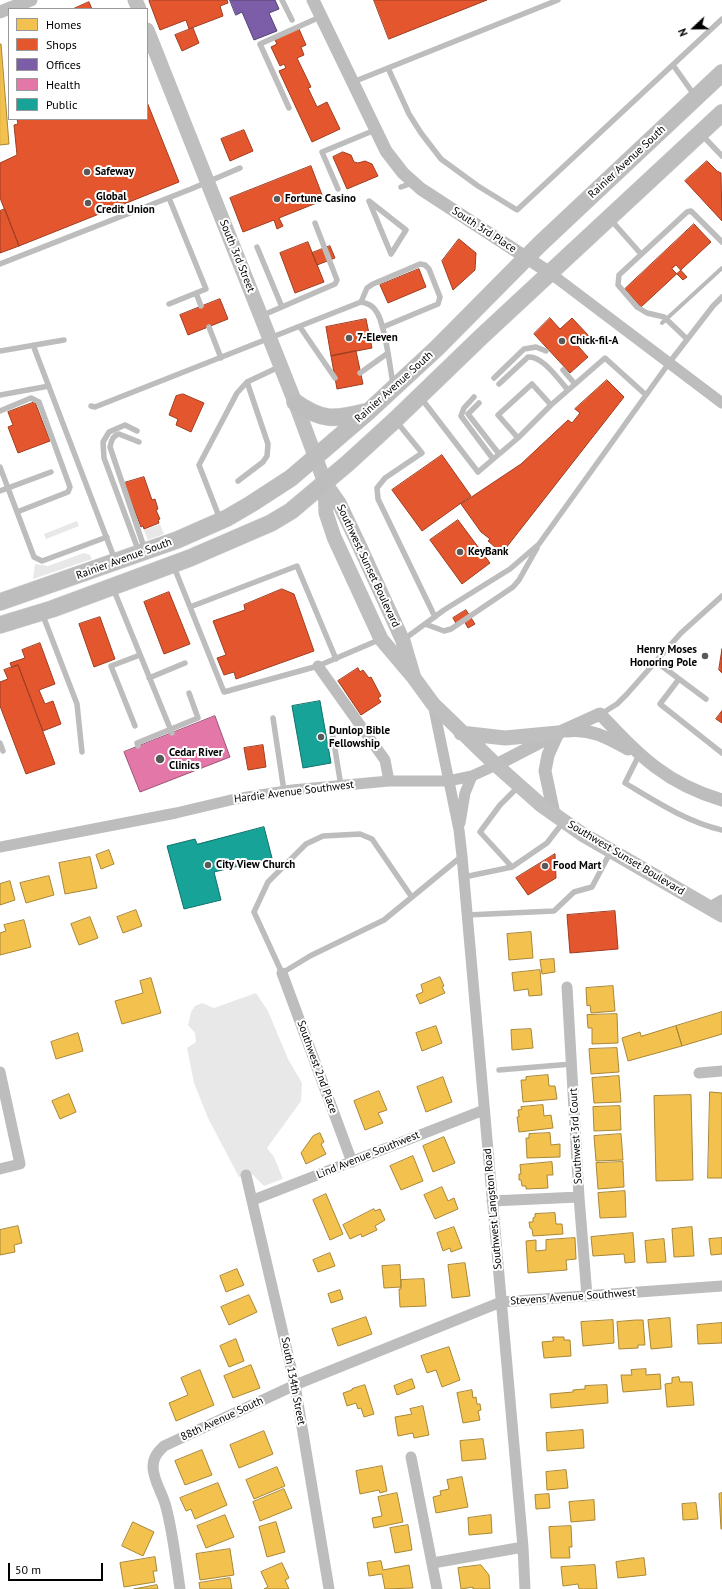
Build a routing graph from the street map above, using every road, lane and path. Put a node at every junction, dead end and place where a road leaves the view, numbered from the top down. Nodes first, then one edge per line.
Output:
1 (31, 0) edge
2 (282, 0) edge
3 (313, 0) edge
4 (558, 0) edge
5 (15, 8) edge
6 (321, 17) junction
7 (722, 19) edge
8 (292, 20) dead end
9 (148, 35) edge
10 (151, 50) edge
11 (673, 65) junction
12 (388, 68) junction
13 (722, 73) edge
14 (353, 82) junction
15 (695, 97) junction
16 (288, 108) dead end
17 (722, 113) edge
18 (376, 130) junction
19 (700, 133) junction
20 (722, 156) edge
21 (240, 168) dead end
22 (207, 182) junction
23 (338, 189) dead end
24 (169, 198) junction
25 (368, 201) joint
26 (609, 218) junction
27 (315, 223) dead end
28 (722, 242) edge
29 (257, 247) dead end
30 (641, 254) junction
31 (527, 257) junction
32 (0, 264) edge
33 (550, 273) junction
34 (196, 293) junction
35 (722, 297) edge
36 (361, 302) junction
37 (169, 304) dead end
38 (201, 306) dead end
39 (282, 307) junction
40 (260, 316) junction
41 (209, 327) dead end
42 (300, 327) junction
43 (383, 327) junction
44 (270, 339) junction
45 (687, 339) junction
46 (64, 340) dead end
47 (33, 346) junction
48 (0, 351) edge
49 (546, 351) dead end
50 (388, 353) junction
51 (221, 358) junction
52 (669, 363) junction
53 (281, 366) junction
54 (563, 370) dead end
55 (360, 373) dead end
56 (335, 378) dead end
57 (494, 378) dead end
58 (247, 382) junction
59 (499, 384) dead end
60 (575, 384) junction
61 (49, 386) junction
62 (394, 388) junction
63 (568, 390) junction
64 (0, 395) edge
65 (646, 396) junction
66 (421, 397) junction
67 (474, 397) dead end
68 (295, 402) junction
69 (479, 403) dead end
70 (722, 403) edge
71 (551, 405) junction
72 (91, 406) dead end
73 (0, 411) edge
74 (369, 411) junction
75 (396, 420) junction
76 (137, 431) dead end
77 (518, 438) junction
78 (139, 442) dead end
79 (499, 454) junction
80 (315, 456) junction
81 (493, 459) junction
82 (0, 467) edge
83 (51, 472) dead end
84 (238, 481) dead end
85 (325, 483) junction
86 (8, 488) junction
87 (0, 491) edge
88 (17, 512) junction
89 (221, 521) junction
90 (107, 537) junction
91 (540, 544) junction
92 (142, 553) junction
93 (116, 562) junction
94 (173, 564) junction
95 (113, 587) junction
96 (722, 596) edge
97 (1, 599) edge
98 (190, 607) junction
99 (41, 612) junction
100 (435, 617) junction
101 (5, 623) edge
102 (426, 624) junction
103 (381, 639) junction
104 (403, 641) junction
105 (140, 655) junction
106 (336, 658) junction
107 (655, 661) junction
108 (185, 663) dead end
109 (318, 666) junction
110 (149, 678) junction
111 (414, 678) junction
112 (679, 678) junction
113 (189, 694) dead end
114 (706, 699) dead end
115 (433, 704) junction
116 (600, 714) junction
117 (273, 718) dead end
118 (135, 726) dead end
119 (171, 731) junction
120 (332, 732) dead end
121 (462, 733) junction
122 (558, 733) junction
123 (0, 744) edge
124 (138, 746) dead end
125 (3, 751) dead end
126 (82, 752) dead end
127 (722, 753) edge
128 (639, 755) junction
129 (496, 766) junction
130 (472, 776) junction
131 (388, 781) junction
132 (448, 781) junction
133 (341, 786) junction
134 (519, 786) junction
135 (284, 791) junction
136 (722, 800) edge
137 (559, 818) junction
138 (459, 830) junction
139 (722, 830) edge
140 (0, 847) edge
141 (611, 851) junction
142 (462, 856) junction
143 (512, 866) junction
144 (464, 877) junction
145 (411, 896) junction
146 (718, 907) edge
147 (467, 915) junction
148 (282, 973) junction
149 (567, 987) dead end
150 (572, 1064) junction
151 (498, 1070) dead end
152 (722, 1071) edge
153 (0, 1072) edge
154 (699, 1073) dead end
155 (484, 1110) junction
156 (352, 1162) junction
157 (0, 1169) edge
158 (246, 1175) dead end
159 (579, 1197) junction
160 (253, 1200) junction
161 (492, 1201) junction
162 (722, 1286) edge
163 (587, 1296) junction
164 (501, 1302) junction
165 (295, 1385) junction
166 (411, 1457) dead end
167 (523, 1547) junction
168 (433, 1564) junction
169 (180, 1589) edge
170 (329, 1589) edge
171 (437, 1589) edge
172 (525, 1589) edge

1 - 5 street
2 - 8 lane
3 - 6 street, South 3rd Place
4 - 12 lane
6 - 14 street, South 3rd Place
6 - 16 lane
7 - 11 lane
9 - 10 main road, South 3rd Street
10 - 22 main road, South 3rd Street
11 - 12 lane
11 - 15 lane
12 - 14 lane
13 - 15 main road, Rainier Avenue South
14 - 18 street, South 3rd Place
15 - 31 main road, Rainier Avenue South
17 - 19 main road, Rainier Avenue South
18 - 23 lane
18 - 31 street, South 3rd Place
19 - 20 lane
19 - 26 main road, Rainier Avenue South
21 - 22 lane
22 - 24 lane
22 - 40 main road, South 3rd Street
24 - 32 lane
24 - 34 lane
25 - 25 lane
26 - 30 lane
26 - 33 main road, Rainier Avenue South
27 - 39 lane
28 - 30 lane
29 - 39 lane
30 - 45 lane
31 - 33 street, South 3rd Place
31 - 62 main road, Rainier Avenue South
33 - 52 street, South 3rd Place
33 - 66 main road, Rainier Avenue South
34 - 37 lane
34 - 38 lane
35 - 45 lane
36 - 42 lane
36 - 43 lane
36 - 43 lane
39 - 40 lane
40 - 44 main road, South 3rd Street
41 - 51 lane
42 - 44 lane
42 - 56 lane
43 - 50 lane
44 - 51 lane
44 - 53 main road, South 3rd Street
45 - 52 lane
46 - 47 lane
47 - 48 lane
47 - 61 lane
49 - 57 lane
50 - 55 lane
50 - 62 lane
51 - 72 lane
52 - 65 lane
52 - 70 street, South 3rd Place
53 - 58 lane
53 - 68 main road, South 3rd Street
54 - 60 lane
58 - 84 lane
58 - 89 lane
59 - 63 lane
60 - 63 lane
60 - 65 lane
61 - 64 lane
61 - 90 lane
62 - 74 main road, Rainier Avenue South
63 - 71 lane
65 - 91 lane
66 - 75 main road, Rainier Avenue South
66 - 81 lane
67 - 81 lane
68 - 74 main road
68 - 80 main road, South 3rd Street
69 - 79 lane
71 - 77 lane
71 - 77 lane
73 - 88 lane
74 - 80 main road, Rainier Avenue South
75 - 85 main road, Rainier Avenue South
75 - 100 lane
76 - 92 lane
77 - 79 lane
78 - 92 lane
79 - 81 lane
80 - 85 main road, South 3rd Street
80 - 89 main road, Rainier Avenue South
82 - 86 lane
83 - 86 lane
85 - 94 main road, Rainier Avenue South
85 - 103 main road, Southwest Sunset Boulevard
85 - 104 main road, Southwest Sunset Boulevard
86 - 87 lane
86 - 88 lane
88 - 90 lane
89 - 92 main road, Rainier Avenue South
90 - 93 lane
91 - 100 lane
91 - 102 lane
92 - 93 main road, Rainier Avenue South
93 - 97 main road, Rainier Avenue South
94 - 95 main road, Rainier Avenue South
94 - 98 lane
95 - 99 main road, Rainier Avenue South
95 - 105 lane
96 - 107 lane
97 - 101 main road
98 - 106 lane
98 - 109 lane
99 - 101 main road, Rainier Avenue South
99 - 126 lane
100 - 102 lane
102 - 104 lane
103 - 106 lane
103 - 111 main road, Southwest Sunset Boulevard
104 - 111 main road, Southwest Sunset Boulevard
105 - 110 lane
105 - 118 lane
106 - 109 lane
107 - 112 lane
107 - 116 lane
108 - 110 lane
109 - 131 street
110 - 119 lane
111 - 115 main road, Southwest Sunset Boulevard
112 - 114 lane
112 - 127 lane
113 - 119 lane
115 - 121 main road, Southwest Sunset Boulevard
115 - 132 street, Southwest Langston Road
116 - 122 street, Hardie Avenue Southwest
116 - 128 street, Hardie Avenue Southwest
117 - 135 lane
119 - 124 lane
120 - 133 lane
121 - 122 main road
121 - 129 main road, Southwest Sunset Boulevard
122 - 128 street, Hardie Avenue Southwest
122 - 129 street, Hardie Avenue Southwest
122 - 137 street
123 - 125 lane
128 - 136 street, Hardie Avenue Southwest
128 - 139 lane
129 - 130 street, Hardie Avenue Southwest
129 - 134 main road, Southwest Sunset Boulevard
130 - 132 street, Hardie Avenue Southwest
130 - 138 street, Southwest Langston Road
131 - 132 street, Hardie Avenue Southwest
131 - 133 street, Hardie Avenue Southwest
132 - 138 street, Southwest Langston Road
133 - 135 street, Hardie Avenue Southwest
134 - 137 main road, Southwest Sunset Boulevard
134 - 143 lane
135 - 140 street, Hardie Avenue Southwest
137 - 141 main road, Southwest Sunset Boulevard
137 - 143 lane
138 - 142 street, Southwest Langston Road
141 - 146 main road, Southwest Sunset Boulevard
141 - 147 lane
142 - 144 street, Southwest Langston Road
142 - 145 lane
143 - 144 lane
144 - 147 street, Southwest Langston Road
145 - 148 lane
145 - 148 lane
147 - 155 street, Southwest Langston Road
148 - 156 street, Southwest 2nd Place
149 - 150 street, Southwest 3rd Court
150 - 151 lane
150 - 159 street, Southwest 3rd Court
152 - 154 street
153 - 157 street
155 - 156 street, Lind Avenue Southwest
155 - 161 street, Southwest Langston Road
156 - 160 street, Lind Avenue Southwest
158 - 160 street, South 134th Street
159 - 161 street, Southwest 3rd Court
159 - 163 street
160 - 165 street, South 134th Street
161 - 164 street, Southwest Langston Road
162 - 163 street, Stevens Avenue Southwest
163 - 164 street, Stevens Avenue Southwest
164 - 165 street, Stevens Avenue Southwest
164 - 167 street, Southwest Langston Road
165 - 169 street, 88th Avenue South
165 - 170 street, South 134th Street
166 - 168 street
167 - 168 street
167 - 172 street, Southwest Langston Road
168 - 171 street

